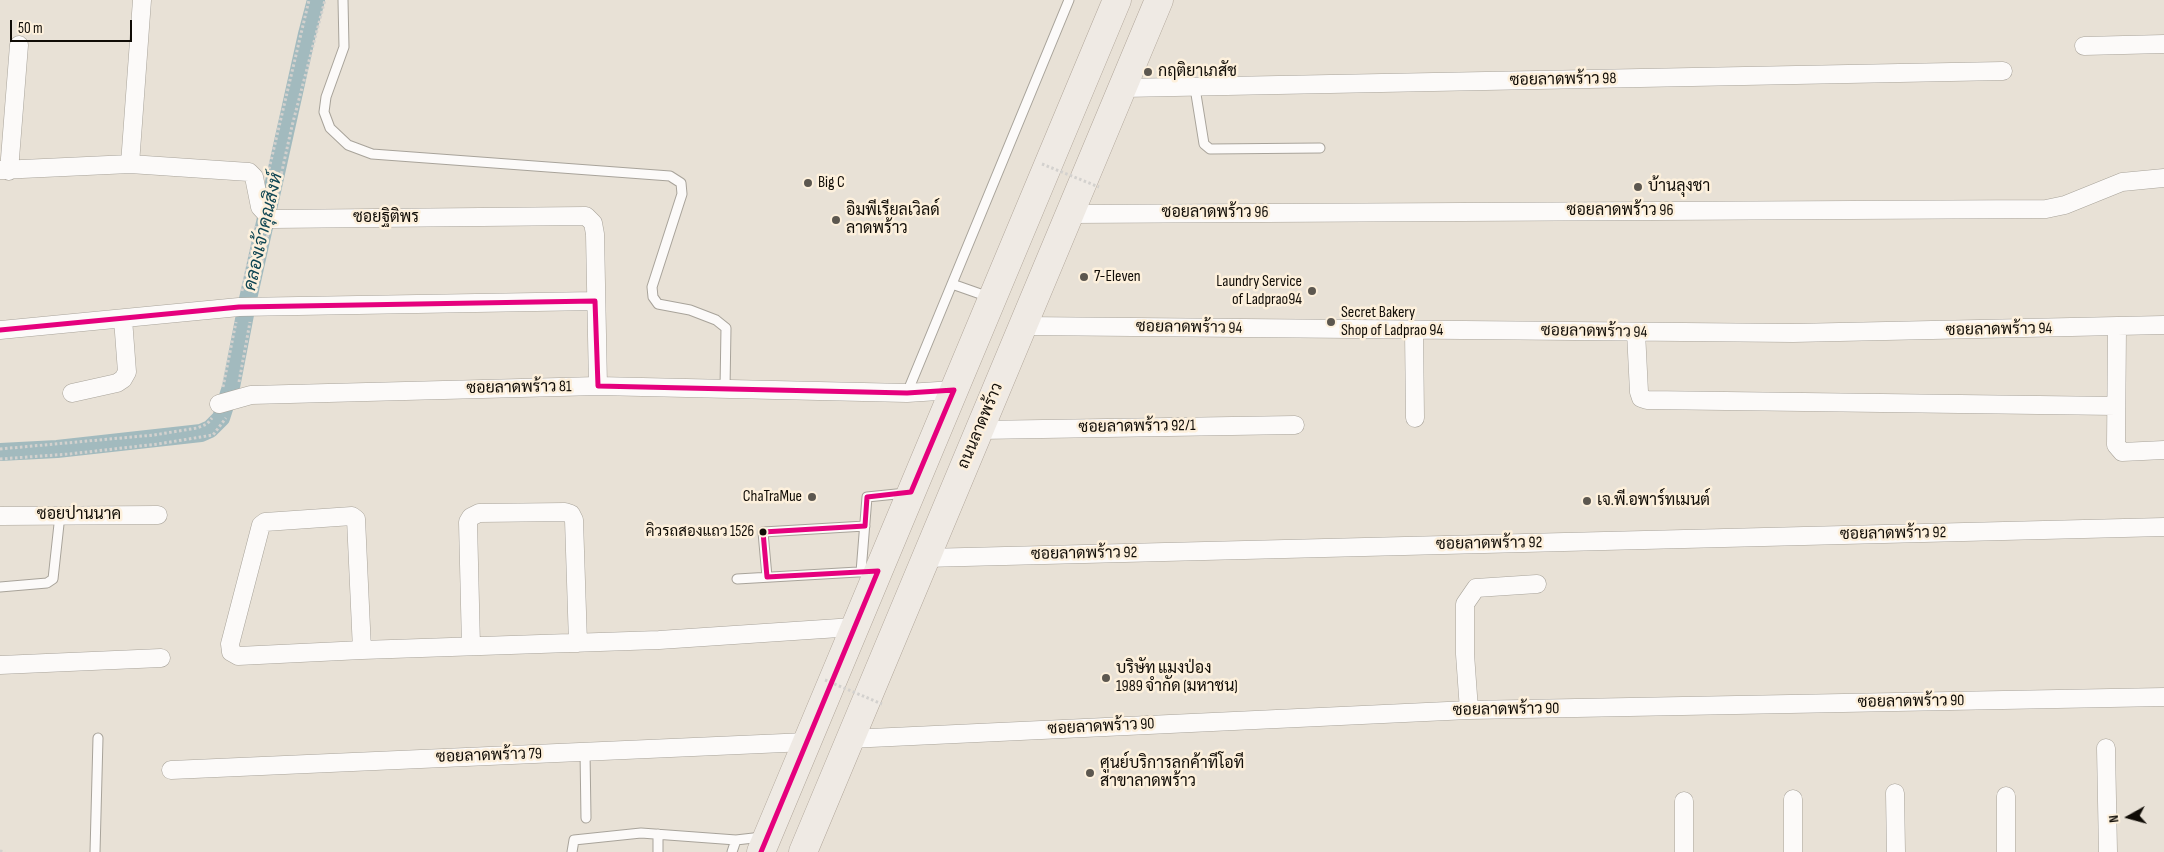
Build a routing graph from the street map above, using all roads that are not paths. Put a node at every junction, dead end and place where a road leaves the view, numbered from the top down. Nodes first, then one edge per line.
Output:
1 (142, 0) edge
2 (343, 0) edge
3 (1069, 0) edge
4 (1117, 0) edge
5 (1159, 0) edge
6 (2164, 44) edge
7 (19, 45) dead end
8 (2084, 46) dead end
9 (2003, 71) dead end
10 (1123, 88) junction
11 (1195, 88) junction
12 (1320, 148) dead end
13 (130, 164) junction
14 (5, 170) edge
15 (2164, 178) edge
16 (1070, 214) junction
17 (952, 284) junction
18 (992, 299) junction
19 (595, 301) junction
20 (123, 319) junction
21 (2164, 325) edge
22 (1024, 326) junction
23 (2117, 328) junction
24 (0, 330) edge
25 (1414, 330) junction
26 (1636, 332) junction
27 (598, 386) junction
28 (725, 388) junction
29 (954, 390) junction
30 (72, 392) dead end
31 (907, 393) junction
32 (227, 401) dead end
33 (2116, 406) junction
34 (1415, 418) dead end
35 (1295, 425) dead end
36 (980, 430) junction
37 (2164, 450) edge
38 (911, 492) junction
39 (60, 514) junction
40 (158, 515) dead end
41 (0, 516) edge
42 (865, 526) junction
43 (2164, 527) edge
44 (924, 558) junction
45 (870, 572) junction
46 (767, 577) junction
47 (738, 579) dead end
48 (1537, 584) dead end
49 (0, 587) edge
50 (854, 627) junction
51 (578, 643) junction
52 (471, 646) junction
53 (362, 650) junction
54 (161, 658) dead end
55 (0, 665) edge
56 (2164, 697) edge
57 (1469, 710) junction
58 (98, 738) dead end
59 (849, 739) junction
60 (807, 742) junction
61 (2106, 748) dead end
62 (585, 752) junction
63 (171, 770) dead end
64 (1895, 793) dead end
65 (2006, 796) dead end
66 (1793, 799) dead end
67 (1684, 801) dead end
68 (586, 818) dead end
69 (658, 834) junction
70 (736, 840) junction
71 (764, 844) edge
72 (95, 852) edge
73 (572, 852) edge
74 (658, 852) edge
75 (732, 852) edge
76 (803, 852) edge
77 (1684, 852) edge
78 (1793, 852) edge
79 (1896, 852) edge
80 (2006, 852) edge
81 (2108, 852) edge

1 - 13 street
2 - 28 lane
3 - 17 lane
4 - 18 main road
5 - 10 main road, ถนนลาดพร้าว
6 - 8 street
7 - 14 street
9 - 11 street, ซอยลาดพร้าว 98
10 - 11 street, ซอยลาดพร้าว 98
10 - 16 main road, ถนนลาดพร้าว
11 - 12 lane
13 - 14 street, ซอยฐิติพร
13 - 19 street, ซอยฐิติพร
15 - 16 street, ซอยลาดพร้าว 96
16 - 22 main road, ถนนลาดพร้าว
17 - 18 lane
17 - 31 lane
18 - 29 main road
19 - 20 street
19 - 27 street, ซอยฐิติพร
20 - 24 street
20 - 30 street
21 - 23 street, ซอยลาดพร้าว 94
22 - 25 street, ซอยลาดพร้าว 94
22 - 36 main road, ถนนลาดพร้าว
23 - 26 street, ซอยลาดพร้าว 94
23 - 33 street
25 - 26 street, ซอยลาดพร้าว 94
25 - 34 street
26 - 33 street
27 - 28 street, ซอยลาดพร้าว 81
27 - 32 street, ซอยลาดพร้าว 81
28 - 31 street, ซอยลาดพร้าว 81
29 - 31 street, ซอยลาดพร้าว 81
29 - 38 main road
33 - 37 street
35 - 36 street, ซอยลาดพร้าว 92/1
36 - 44 main road, ถนนลาดพร้าว
38 - 42 lane
38 - 45 main road
39 - 40 street, ซอยปานนาค
39 - 41 street, ซอยปานนาค
39 - 49 lane
42 - 45 lane
42 - 46 lane
43 - 44 street, ซอยลาดพร้าว 92
44 - 59 main road, ถนนลาดพร้าว
45 - 46 lane
45 - 50 main road
46 - 47 lane
48 - 57 street
50 - 51 street
50 - 60 main road
51 - 52 street
51 - 52 street
52 - 53 street
53 - 53 street
54 - 55 street
56 - 57 street, ซอยลาดพร้าว 90
57 - 59 street, ซอยลาดพร้าว 90
58 - 72 lane
59 - 76 main road, ถนนลาดพร้าว
60 - 62 street, ซอยลาดพร้าว 79
60 - 71 main road
61 - 81 street
62 - 63 street, ซอยลาดพร้าว 79
62 - 68 lane
64 - 79 street
65 - 80 street
66 - 78 street
67 - 77 street
69 - 70 lane
69 - 73 lane
69 - 74 lane
70 - 71 lane
70 - 75 lane

